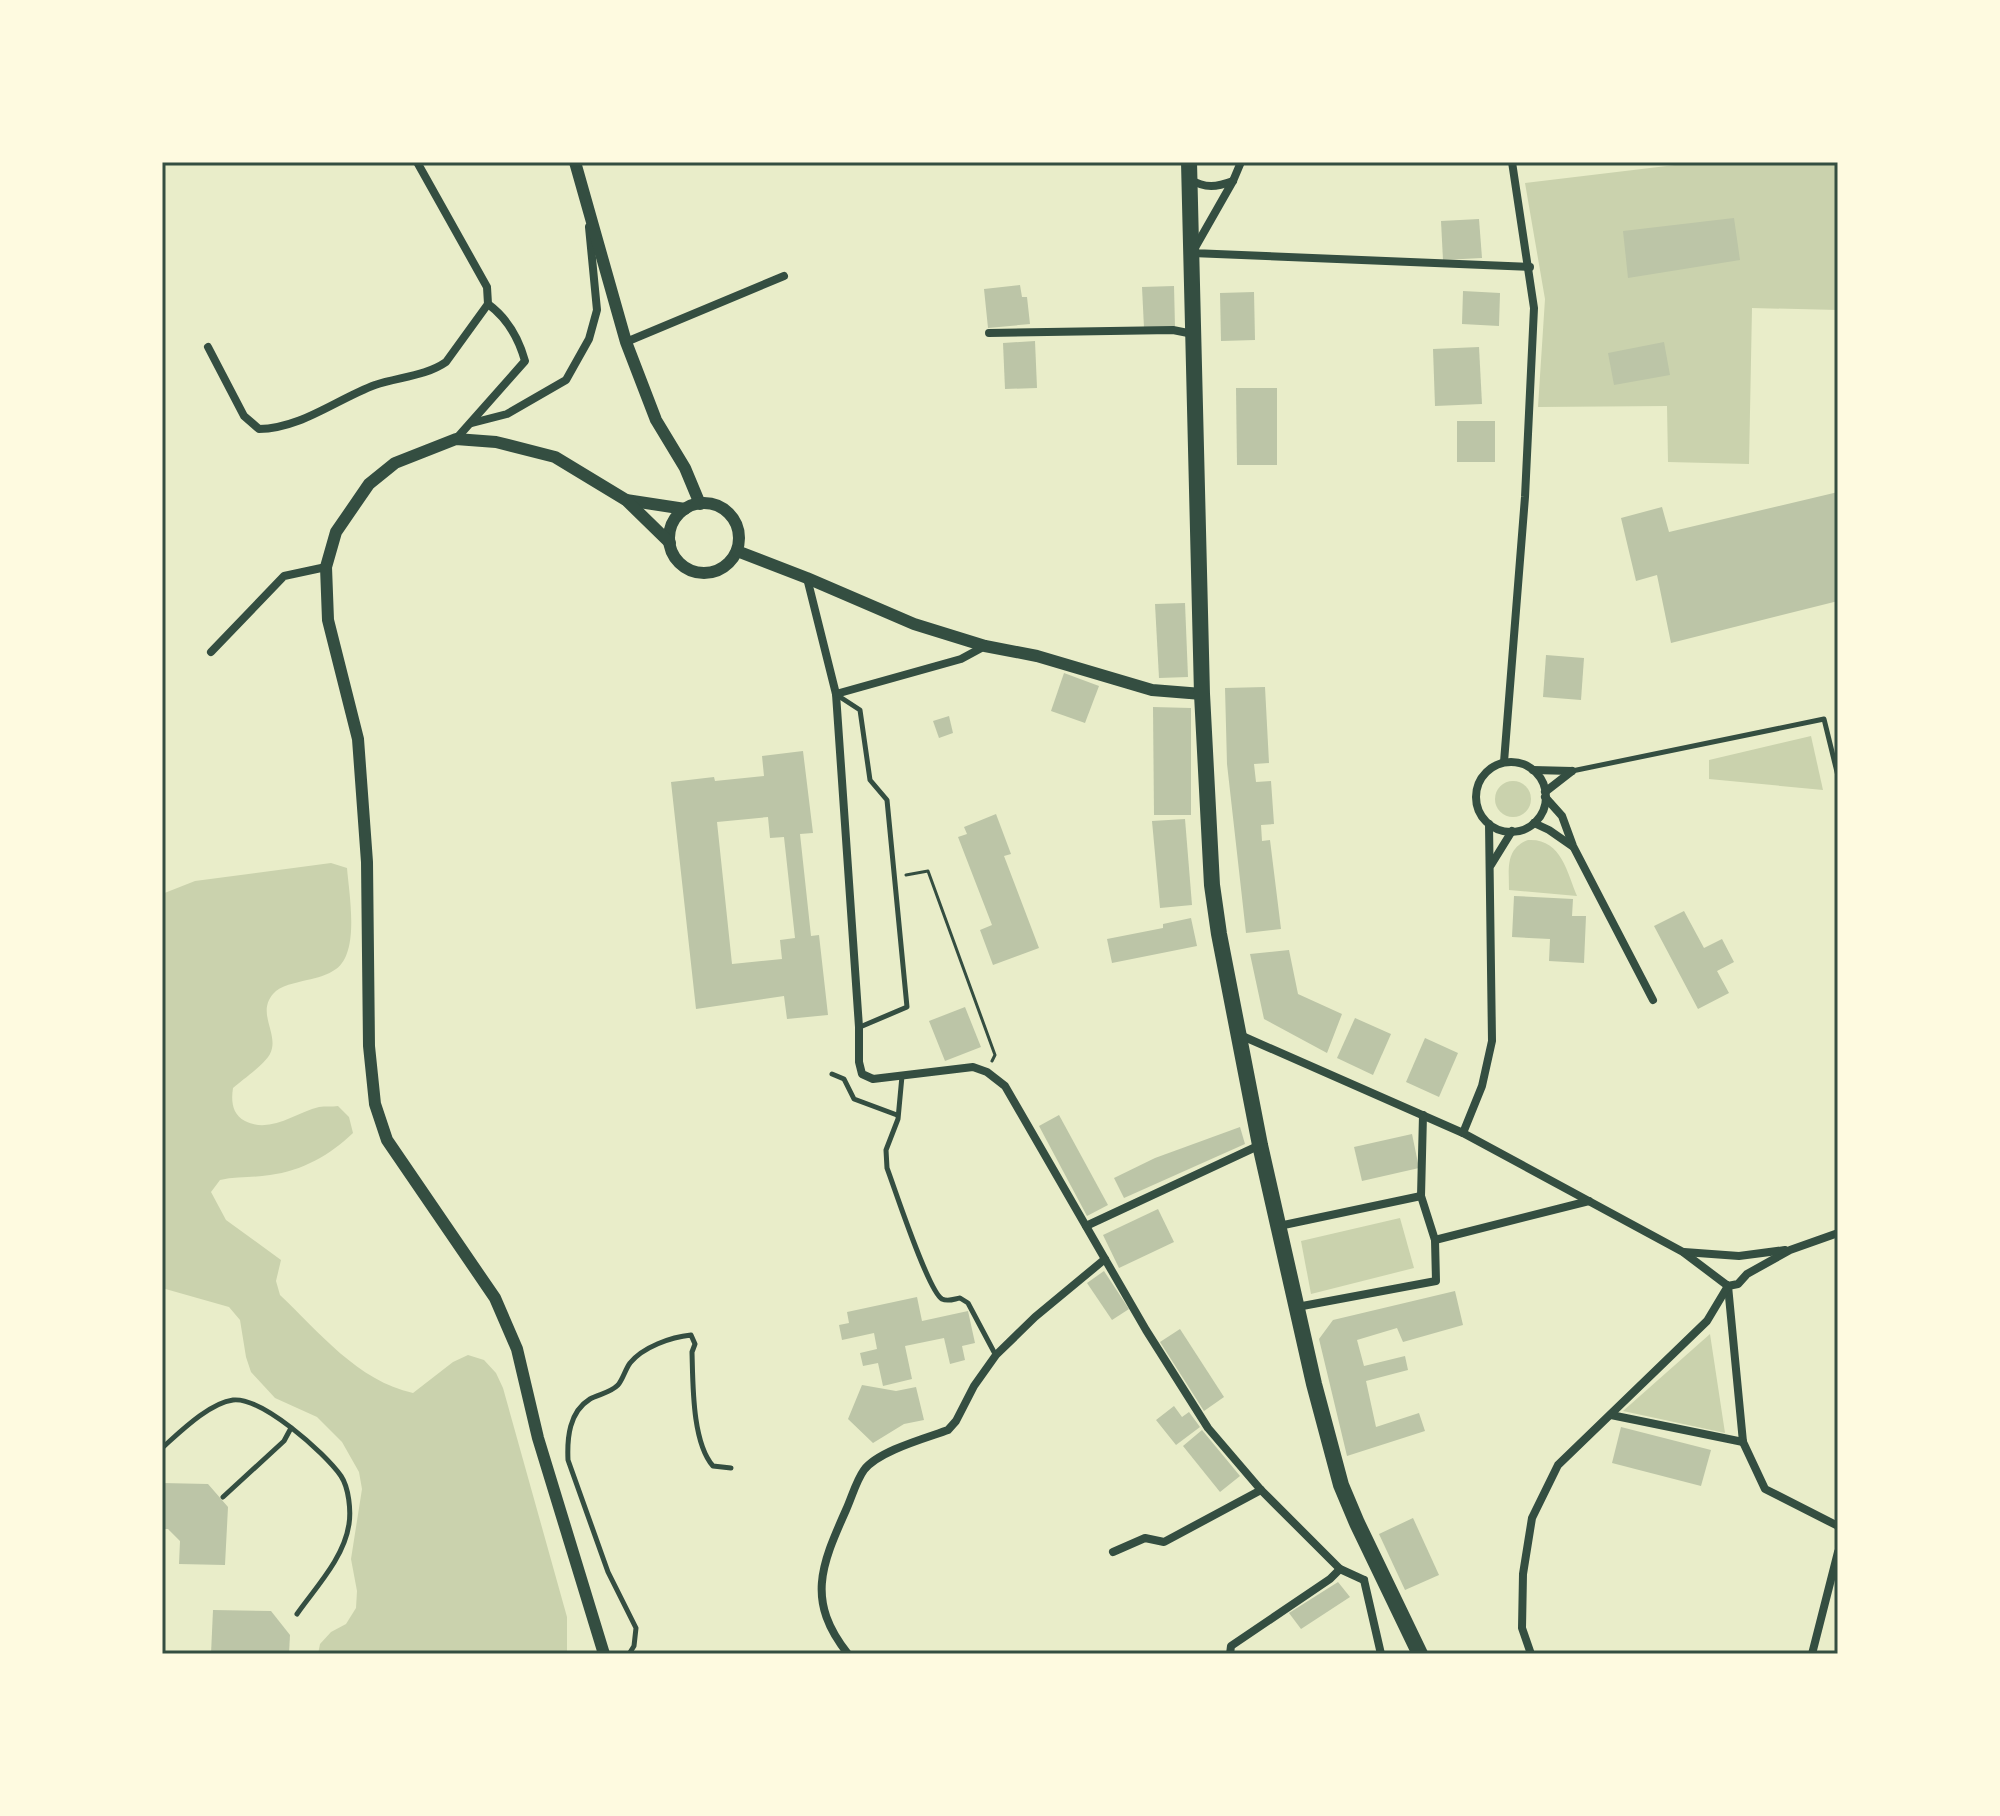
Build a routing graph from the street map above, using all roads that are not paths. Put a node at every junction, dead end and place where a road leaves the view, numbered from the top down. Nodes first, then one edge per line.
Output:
1 (417, 162) edge
2 (575, 162) edge
3 (1241, 162) edge
4 (1512, 162) edge
5 (1189, 170) edge
6 (1233, 181) junction
7 (587, 202) junction
8 (1192, 253) junction
9 (1530, 267) junction
10 (784, 276) dead end
11 (488, 304) junction
12 (989, 333) dead end
13 (1194, 335) junction
14 (626, 342) junction
15 (208, 347) dead end
16 (472, 423) junction
17 (456, 439) junction
18 (626, 500) junction
19 (700, 504) junction
20 (685, 509) junction
21 (670, 543) junction
22 (737, 551) junction
23 (326, 567) junction
24 (807, 578) junction
25 (985, 646) junction
26 (211, 652) dead end
27 (836, 694) junction
28 (1202, 698) junction
29 (1504, 762) junction
30 (1533, 770) junction
31 (1572, 771) junction
32 (1838, 776) edge
33 (1545, 794) junction
34 (1534, 823) junction
35 (1489, 824) junction
36 (1512, 831) junction
37 (1573, 846) junction
38 (1491, 865) junction
39 (1653, 1000) dead end
40 (859, 1027) junction
41 (1238, 1034) junction
42 (832, 1074) dead end
43 (902, 1076) junction
44 (897, 1115) junction
45 (1423, 1115) junction
46 (1463, 1133) junction
47 (1260, 1145) junction
48 (1421, 1196) junction
49 (1590, 1201) junction
50 (1086, 1226) junction
51 (1279, 1226) junction
52 (1838, 1233) edge
53 (1435, 1240) junction
54 (1790, 1250) junction
55 (1683, 1252) junction
56 (1725, 1255) junction
57 (1739, 1256) junction
58 (1105, 1259) junction
59 (1747, 1274) junction
60 (1716, 1276) junction
61 (1728, 1286) junction
62 (1296, 1307) junction
63 (995, 1353) junction
64 (1611, 1415) junction
65 (291, 1428) junction
66 (1743, 1442) junction
67 (162, 1448) edge
68 (731, 1468) dead end
69 (1261, 1490) junction
70 (223, 1497) dead end
71 (1838, 1526) edge
72 (1113, 1552) dead end
73 (1838, 1552) edge
74 (1340, 1569) junction
75 (1380, 1571) junction
76 (1364, 1580) junction
77 (297, 1614) dead end
78 (604, 1654) edge
79 (629, 1654) edge
80 (848, 1654) edge
81 (1230, 1654) edge
82 (1381, 1654) edge
83 (1420, 1654) edge
84 (1531, 1654) edge
85 (1812, 1654) edge

1 - 11 street
2 - 7 street
3 - 6 street
4 - 9 street
5 - 6 street
5 - 8 main road
6 - 8 street
7 - 14 street
7 - 16 street
8 - 9 street
8 - 13 main road
9 - 29 street
10 - 14 street
11 - 15 street
11 - 16 street
12 - 13 street
13 - 28 main road
14 - 19 street
16 - 17 street
17 - 18 street
17 - 23 street
18 - 20 street
18 - 21 street
19 - 20 street
19 - 22 street
20 - 21 street
21 - 22 street
22 - 24 street
23 - 26 street
23 - 78 street
24 - 25 street
24 - 27 street
25 - 27 street
25 - 28 street
27 - 40 street
27 - 40 lane
28 - 41 main road
29 - 30 street
29 - 35 street
30 - 31 street
30 - 33 street
31 - 32 lane
31 - 33 street
33 - 34 street
33 - 37 street
34 - 36 street
34 - 37 street
35 - 36 street
35 - 38 street
36 - 38 street
37 - 39 street
38 - 46 street
40 - 43 street
41 - 45 street
41 - 47 main road
42 - 44 lane
43 - 44 lane
43 - 50 street
44 - 63 lane
45 - 46 street
45 - 48 street
46 - 49 street
47 - 50 street
47 - 51 main road
48 - 51 street
48 - 53 street
49 - 53 street
49 - 55 street
50 - 58 street
51 - 62 main road
52 - 54 street
53 - 62 street
54 - 57 street
54 - 59 street
55 - 56 street
55 - 60 street
56 - 57 street
56 - 60 street
57 - 59 street
58 - 63 street
58 - 69 street
59 - 61 street
60 - 61 street
61 - 64 street
61 - 66 street
62 - 75 main road
63 - 80 street
64 - 66 street
64 - 84 street
65 - 67 lane
65 - 70 lane
65 - 77 lane
66 - 71 street
68 - 79 lane
69 - 72 street
69 - 74 street
73 - 85 street
74 - 76 street
74 - 81 street
75 - 76 street
75 - 83 main road
76 - 82 street

